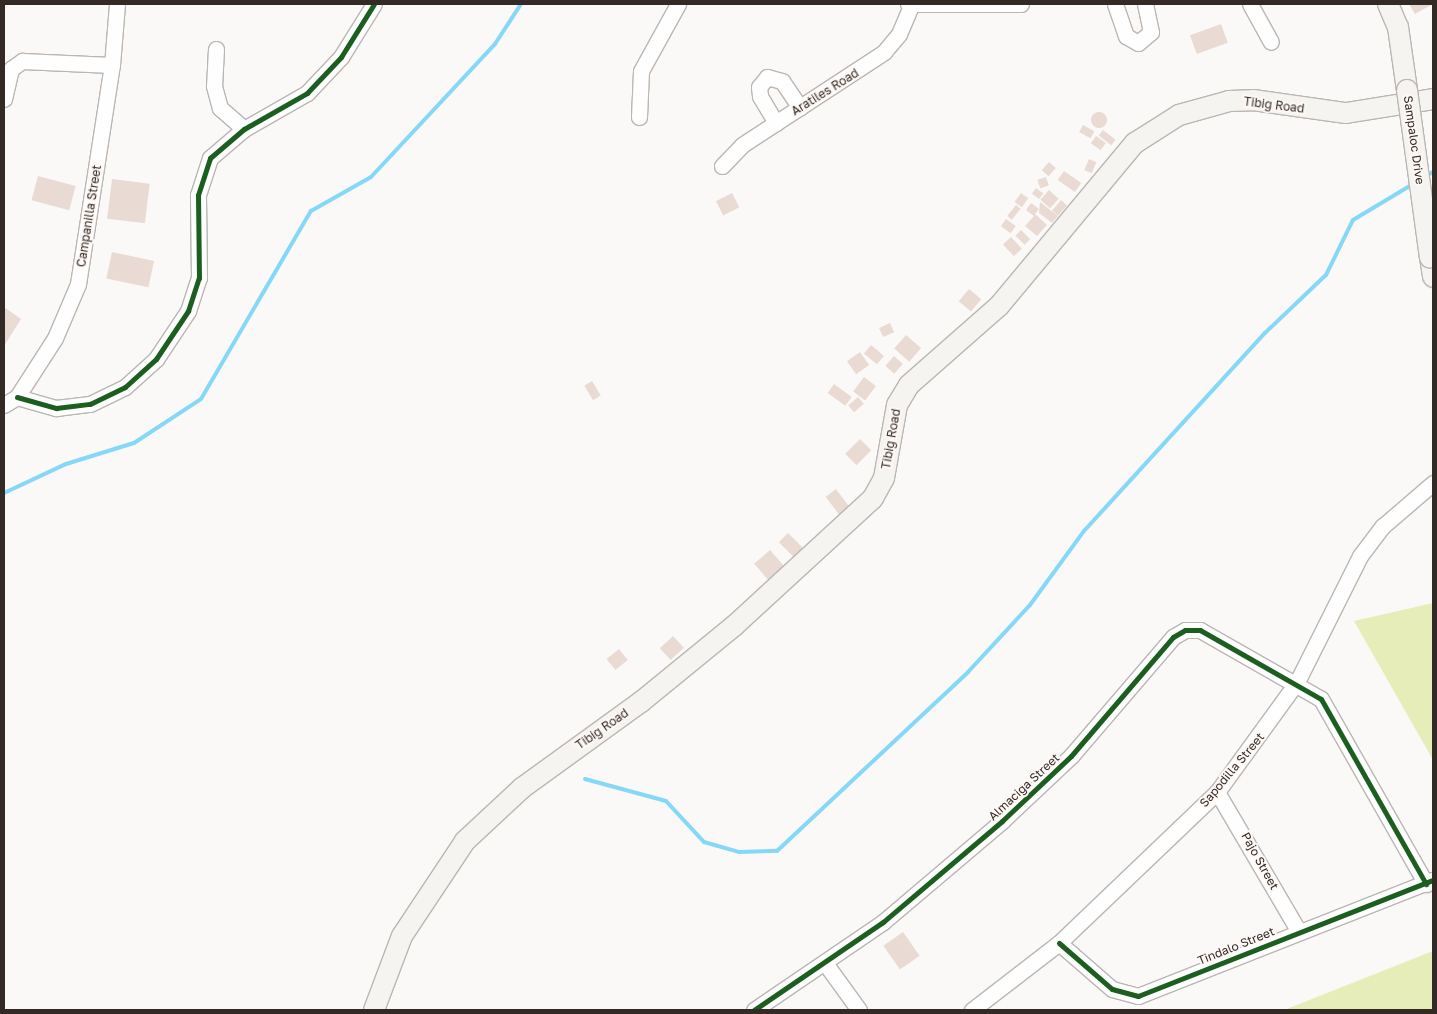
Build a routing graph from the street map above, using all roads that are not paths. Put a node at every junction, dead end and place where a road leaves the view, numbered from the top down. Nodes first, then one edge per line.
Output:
1 (117, 4) edge
2 (374, 4) edge
3 (678, 4) edge
4 (908, 4) edge
5 (912, 4) edge
6 (1021, 4) edge
7 (1115, 4) edge
8 (1145, 4) edge
9 (1250, 4) edge
10 (1388, 4) edge
11 (1271, 42) dead end
12 (216, 49) dead end
13 (112, 65) junction
14 (4, 99) edge
15 (1433, 99) edge
16 (800, 108) junction
17 (639, 117) dead end
18 (776, 123) junction
19 (244, 129) junction
20 (722, 166) dead end
21 (1433, 277) edge
22 (17, 397) junction
23 (4, 405) edge
24 (1433, 483) edge
25 (1297, 682) junction
26 (1217, 792) junction
27 (1429, 882) edge
28 (1299, 932) junction
29 (1059, 943) junction
30 (825, 963) junction
31 (374, 1010) edge
32 (754, 1010) edge
33 (859, 1010) edge
34 (972, 1010) edge

1 - 13 street, Campanilla Street
2 - 19 street
3 - 17 street
4 - 5 street
5 - 6 street
5 - 16 street, Aratiles Road
7 - 8 street
9 - 11 street
10 - 21 main road, Sampaloc Drive, bridge
12 - 19 street
13 - 14 street
13 - 22 street, Campanilla Street
15 - 31 main road, Tibig Road
16 - 18 street, Aratiles Road
16 - 18 street
18 - 20 street, Aratiles Road
19 - 22 street
22 - 23 street, Campanilla Street
24 - 25 street, Sapodilla Street
25 - 26 street, Sapodilla Street
25 - 27 street, Almaciga Street
25 - 30 street, Almaciga Street
26 - 28 street, Pajo Street
26 - 29 street, Sapodilla Street
27 - 28 street, Tindalo Street
28 - 29 street, Tindalo Street
29 - 34 street, Sapodilla Street
30 - 32 street, Almaciga Street
30 - 33 street

